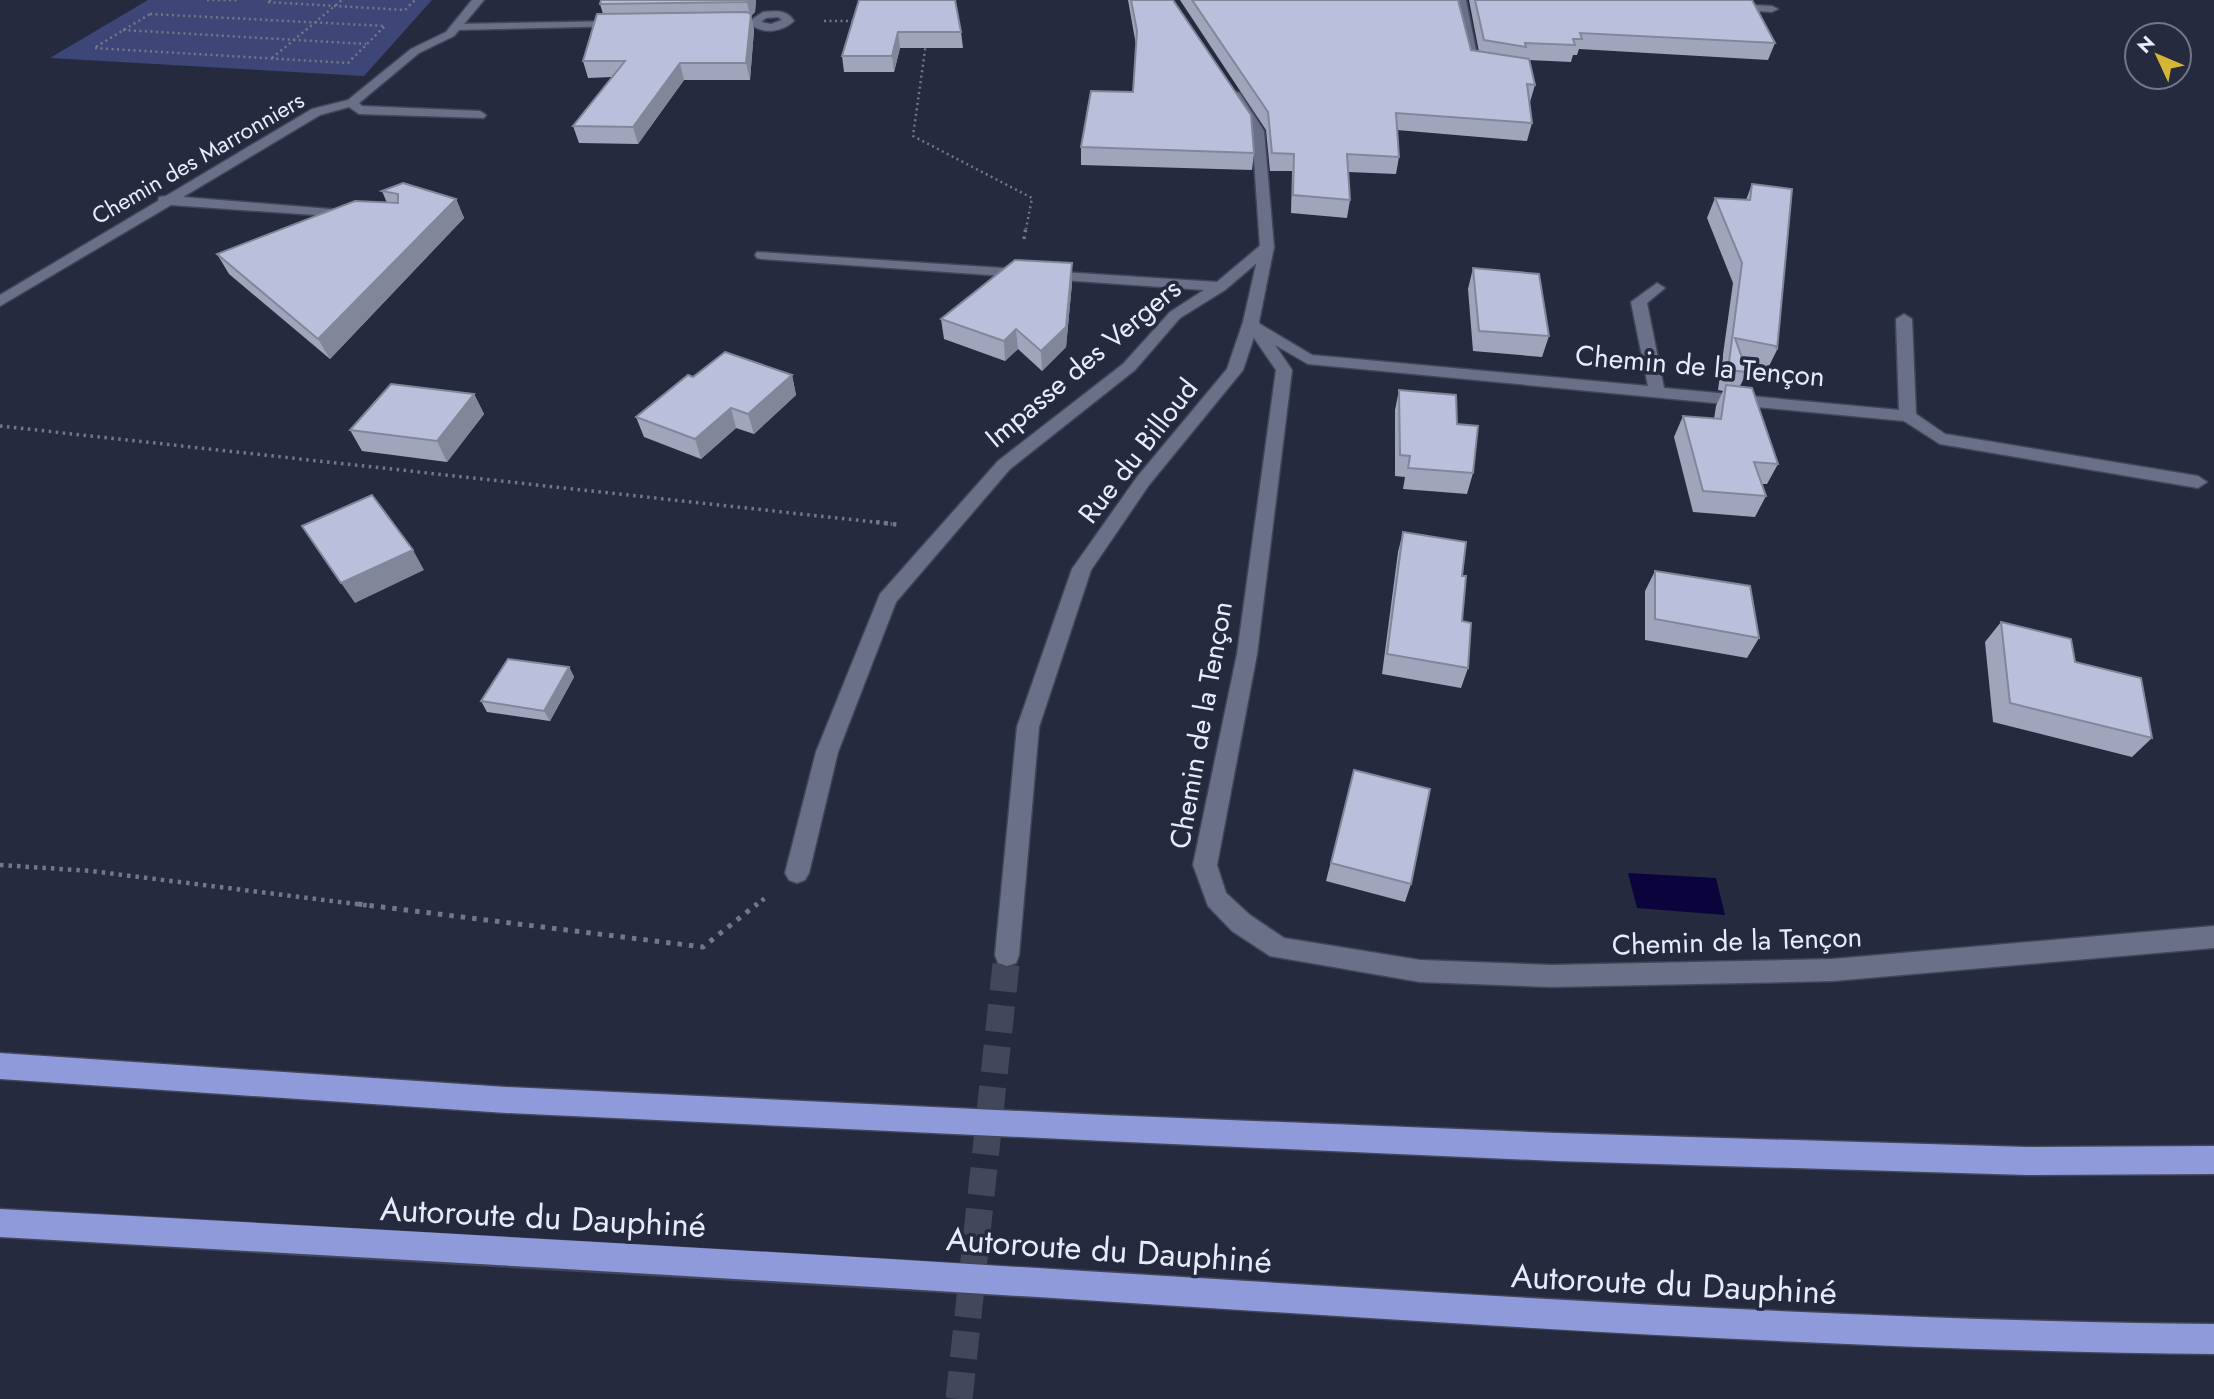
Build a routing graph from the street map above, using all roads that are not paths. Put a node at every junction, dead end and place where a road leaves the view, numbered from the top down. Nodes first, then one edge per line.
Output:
1 (478, 0) edge
2 (1460, 0) edge
3 (1716, 7) edge
4 (1772, 9) dead end
5 (788, 21) road end
6 (740, 22) edge
7 (632, 24) edge
8 (456, 27) junction
9 (1486, 64) edge
10 (1230, 86) edge
11 (352, 103) junction
12 (480, 115) dead end
13 (164, 201) junction
14 (372, 216) edge
15 (1267, 247) junction
16 (762, 255) dead end
17 (1220, 287) junction
18 (1657, 288) dead end
19 (0, 300) edge
20 (1904, 319) dead end
21 (1251, 322) junction
22 (1657, 392) junction
23 (1908, 416) junction
24 (2198, 482) dead end
25 (797, 873) road end
26 (2214, 937) edge
27 (1007, 955) tunnel mouth
28 (0, 1066) edge
29 (2214, 1160) edge
30 (0, 1223) edge
31 (2214, 1339) edge

1 - 8 street, Chemin des Marronniers
2 - 9 street
3 - 4 street
5 - 6 street
7 - 8 street
8 - 11 street, Chemin des Marronniers
10 - 15 street, Rue du Billoud
11 - 12 street
11 - 13 street, Chemin des Marronniers
13 - 14 street
13 - 19 street, Chemin des Marronniers
15 - 17 street, Impasse des Vergers
15 - 21 street, Rue du Billoud
16 - 17 street
17 - 25 street, Impasse des Vergers
18 - 22 street
20 - 23 street
21 - 22 street, Chemin de la Tençon
21 - 26 street, Chemin de la Tençon
21 - 27 street, Rue du Billoud
22 - 23 street, Chemin de la Tençon
23 - 24 street
28 - 29 highway
30 - 31 highway, Autoroute du Dauphiné

